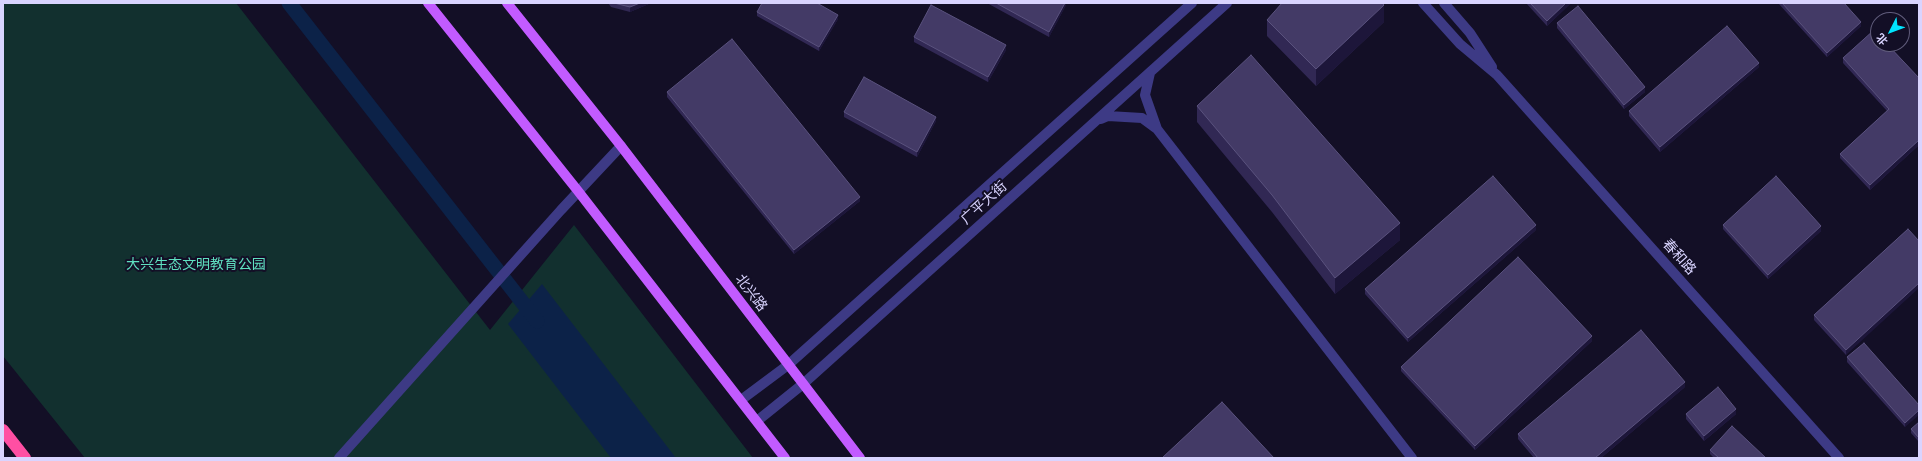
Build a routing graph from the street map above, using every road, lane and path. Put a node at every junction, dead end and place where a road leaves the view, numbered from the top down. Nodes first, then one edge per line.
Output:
1 (428, 3) edge
2 (507, 3) edge
3 (1192, 3) edge
4 (1227, 3) edge
5 (1423, 3) edge
6 (1444, 3) edge
7 (1150, 72) junction
8 (1497, 75) junction
9 (1096, 122) junction
10 (1157, 129) junction
11 (621, 146) junction
12 (578, 191) junction
13 (788, 364) junction
14 (803, 384) junction
15 (741, 400) junction
16 (757, 421) junction
17 (3, 430) edge
18 (1839, 457) edge
19 (25, 458) edge
20 (339, 458) edge
21 (785, 458) edge
22 (860, 458) edge
23 (1412, 458) edge

1 - 12 main road
2 - 11 main road, 北兴路
3 - 13 street, 广平大街
4 - 7 street, 广平大街
5 - 8 street, 春和路
6 - 8 street, 春和路
7 - 9 street, 广平大街
7 - 10 street
8 - 18 street, 春和路
9 - 10 street
9 - 14 street, 广平大街
10 - 23 street
11 - 12 street
11 - 13 main road, 北兴路
12 - 15 main road
12 - 20 street
13 - 14 main road, 北兴路
13 - 15 street, 广平大街
14 - 16 street, 广平大街
14 - 22 main road, 北兴路
15 - 16 main road
16 - 21 main road
17 - 19 highway

